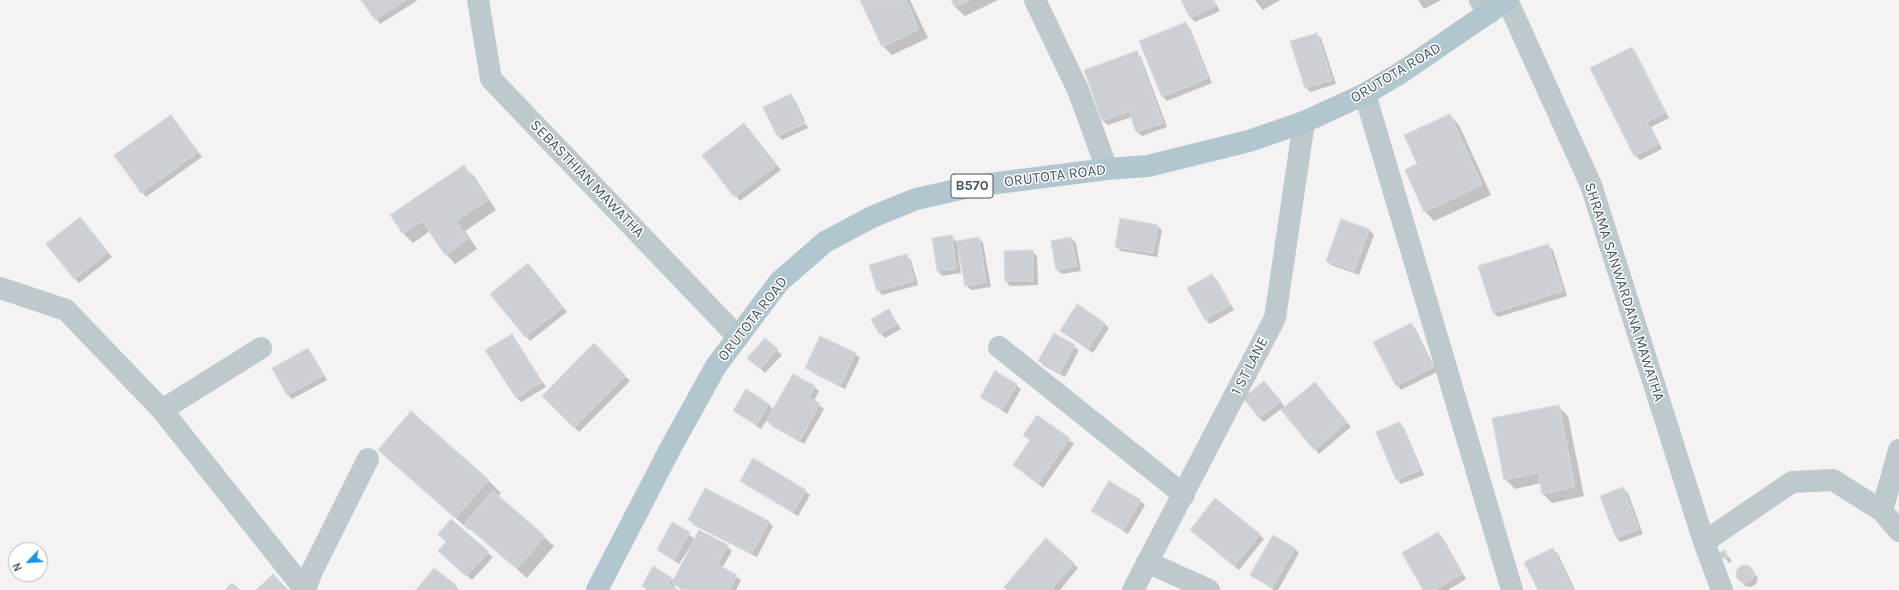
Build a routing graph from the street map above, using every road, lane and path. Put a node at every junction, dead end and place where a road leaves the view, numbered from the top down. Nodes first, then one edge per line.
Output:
1 (478, 0) edge
2 (1035, 0) edge
3 (1507, 0) edge
4 (1484, 6) edge
5 (1364, 94) junction
6 (1304, 122) junction
7 (1107, 169) junction
8 (0, 288) edge
9 (738, 337) junction
10 (999, 347) dead end
11 (261, 348) dead end
12 (162, 410) junction
13 (1899, 450) edge
14 (368, 459) dead end
15 (1184, 495) junction
16 (1882, 510) junction
17 (1899, 531) edge
18 (1704, 542) junction
19 (1146, 562) junction
20 (305, 590) edge
21 (597, 590) edge
22 (1133, 590) edge
23 (1208, 590) edge
24 (1512, 590) edge
25 (1722, 590) edge

1 - 9 street, SEBASTHIAN MAWATHA
2 - 7 street
3 - 4 main road, ORUTOTA ROAD / B570
3 - 18 street, SHRAMA SANWARDANA MAWATHA
4 - 5 main road, ORUTOTA ROAD / B570
5 - 6 main road, ORUTOTA ROAD / B570
5 - 24 street
6 - 7 main road, ORUTOTA ROAD / B570
6 - 15 street, 1 ST LANE
7 - 9 main road, ORUTOTA ROAD / B570
8 - 12 street
9 - 21 main road, ORUTOTA ROAD / B570
10 - 15 street
11 - 12 street
12 - 20 street
13 - 16 street
14 - 20 street
15 - 19 street, 1 ST LANE
16 - 17 street
16 - 18 street
18 - 25 street, SHRAMA SANWARDANA MAWATHA
19 - 22 street, 1 ST LANE
19 - 23 street

